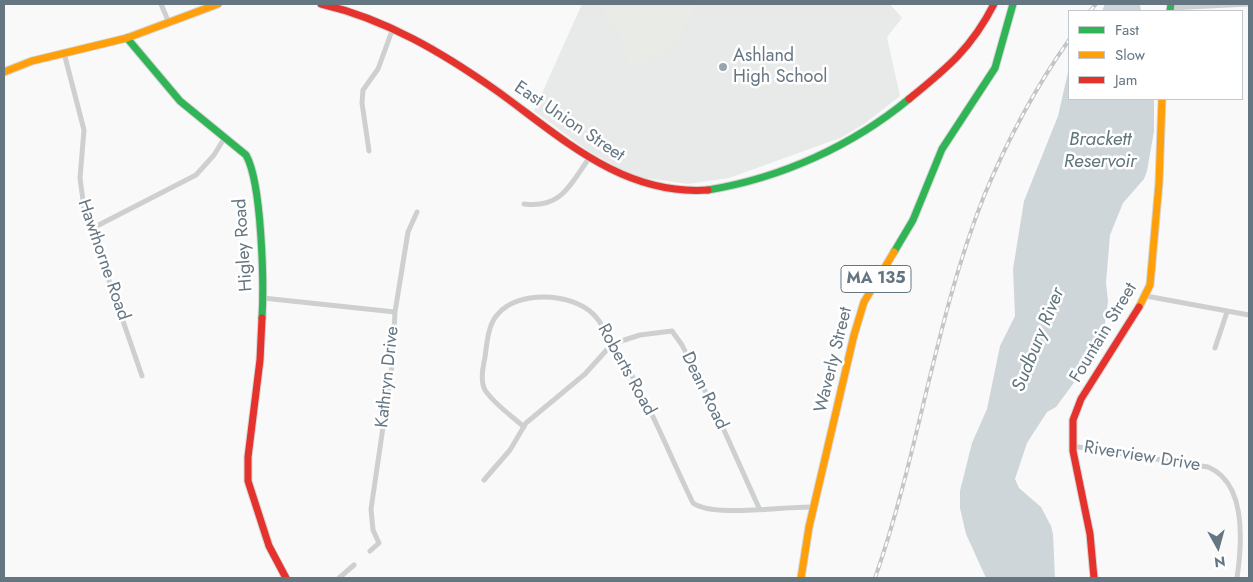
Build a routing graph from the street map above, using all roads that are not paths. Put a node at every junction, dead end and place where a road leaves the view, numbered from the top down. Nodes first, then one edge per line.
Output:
1 (161, 4) edge
2 (218, 4) edge
3 (321, 4) edge
4 (994, 4) edge
5 (1013, 4) edge
6 (1249, 4) edge
7 (1170, 8) edge
8 (169, 23) junction
9 (393, 28) junction
10 (126, 38) junction
11 (64, 53) junction
12 (4, 72) edge
13 (1162, 100) edge
14 (225, 137) junction
15 (369, 151) dead end
16 (590, 157) junction
17 (524, 204) dead end
18 (417, 212) dead end
19 (91, 229) junction
20 (1146, 296) junction
21 (263, 298) junction
22 (395, 312) junction
23 (1226, 312) junction
24 (1249, 315) edge
25 (612, 344) junction
26 (1215, 348) dead end
27 (142, 376) dead end
28 (524, 426) junction
29 (1072, 446) junction
30 (484, 480) dead end
31 (813, 507) junction
32 (759, 508) junction
33 (370, 552) dead end
34 (354, 565) dead end
35 (286, 578) edge
36 (338, 578) edge
37 (801, 578) edge
38 (1094, 578) edge
39 (1237, 578) edge

1 - 8 street
2 - 8 street
3 - 9 street, East Union Street
4 - 16 street, East Union Street
5 - 31 street, Waverly Street / MA 135
6 - 7 street
8 - 10 street
9 - 15 street
9 - 16 street, East Union Street
10 - 11 street
10 - 14 street, Higley Road
11 - 12 street
11 - 19 street, Hawthorne Road
13 - 20 street, Fountain Street
14 - 19 street
14 - 21 street, Higley Road
16 - 17 street
18 - 22 street, Kathryn Drive
19 - 27 street, Hawthorne Road
20 - 23 street
20 - 29 street, Fountain Street
21 - 22 street
21 - 35 street, Higley Road
22 - 33 street, Kathryn Drive
23 - 24 street
23 - 26 street
25 - 28 street
25 - 28 street, Roberts Road
25 - 32 street, Roberts Road
25 - 32 street, Dean Road
28 - 30 street
29 - 38 street, Fountain Street
29 - 39 street, Riverview Drive
31 - 32 street, Roberts Road
31 - 37 street, Waverly Street / MA 135
34 - 36 street

